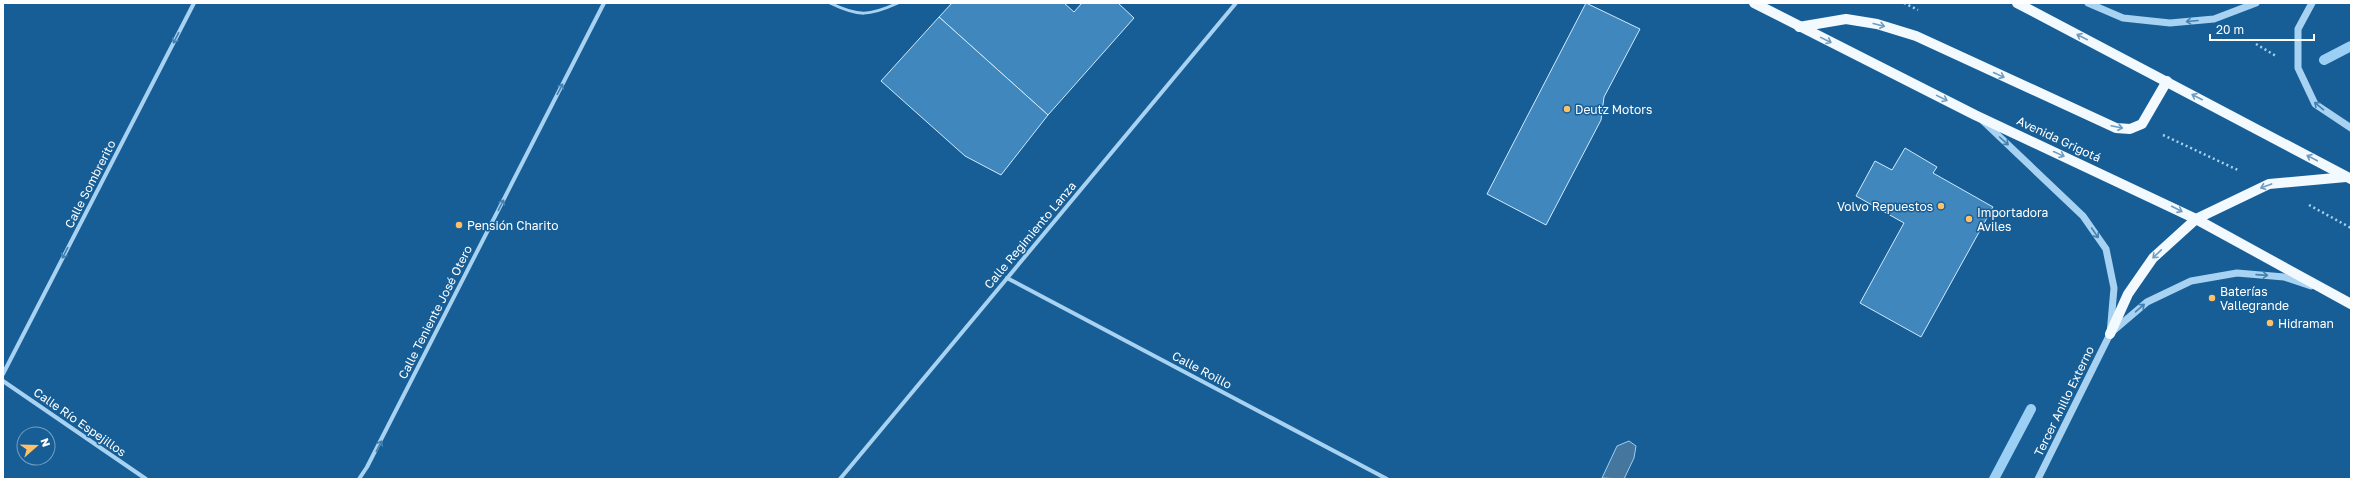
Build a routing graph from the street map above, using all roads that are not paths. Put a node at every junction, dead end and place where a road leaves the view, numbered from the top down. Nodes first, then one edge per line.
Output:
1 (194, 3) edge
2 (604, 3) edge
3 (830, 3) edge
4 (898, 3) edge
5 (1236, 3) edge
6 (1754, 3) edge
7 (2016, 3) edge
8 (2088, 3) edge
9 (2256, 3) edge
10 (2312, 3) edge
11 (2031, 6) edge
12 (1799, 27) junction
13 (2167, 81) junction
14 (1975, 114) junction
15 (2351, 128) edge
16 (2349, 178) edge
17 (2196, 219) junction
18 (1007, 278) junction
19 (2328, 292) junction
20 (2351, 304) edge
21 (2110, 334) junction
22 (3, 374) edge
23 (3, 381) edge
24 (146, 479) edge
25 (359, 479) edge
26 (840, 479) edge
27 (1387, 479) edge
28 (2038, 479) edge

1 -> 22 street, Calle Sombrerito
25 -> 2 street, Calle Teniente José Otero
3 - 4 lane
5 - 18 street, Calle Regimiento Lanza
6 - 12 main road, Avenida Grigotá
7 - 11 main road
9 -> 8 street
15 -> 10 street
13 -> 11 main road
12 -> 13 main road
12 -> 14 main road, Avenida Grigotá
16 -> 13 main road
14 -> 17 main road, Avenida Grigotá
14 -> 21 street, Tercer Anillo Externo
16 -> 17 main road
17 - 19 main road, Avenida Grigotá
17 -> 21 main road
18 - 26 street, Calle Regimiento Lanza
18 - 27 street, Calle Roillo
19 - 20 main road, Avenida Grigotá
21 -> 19 street, Tercer Anillo Externo
21 - 28 street, Tercer Anillo Externo
23 - 24 street, Calle Río Espejillos

